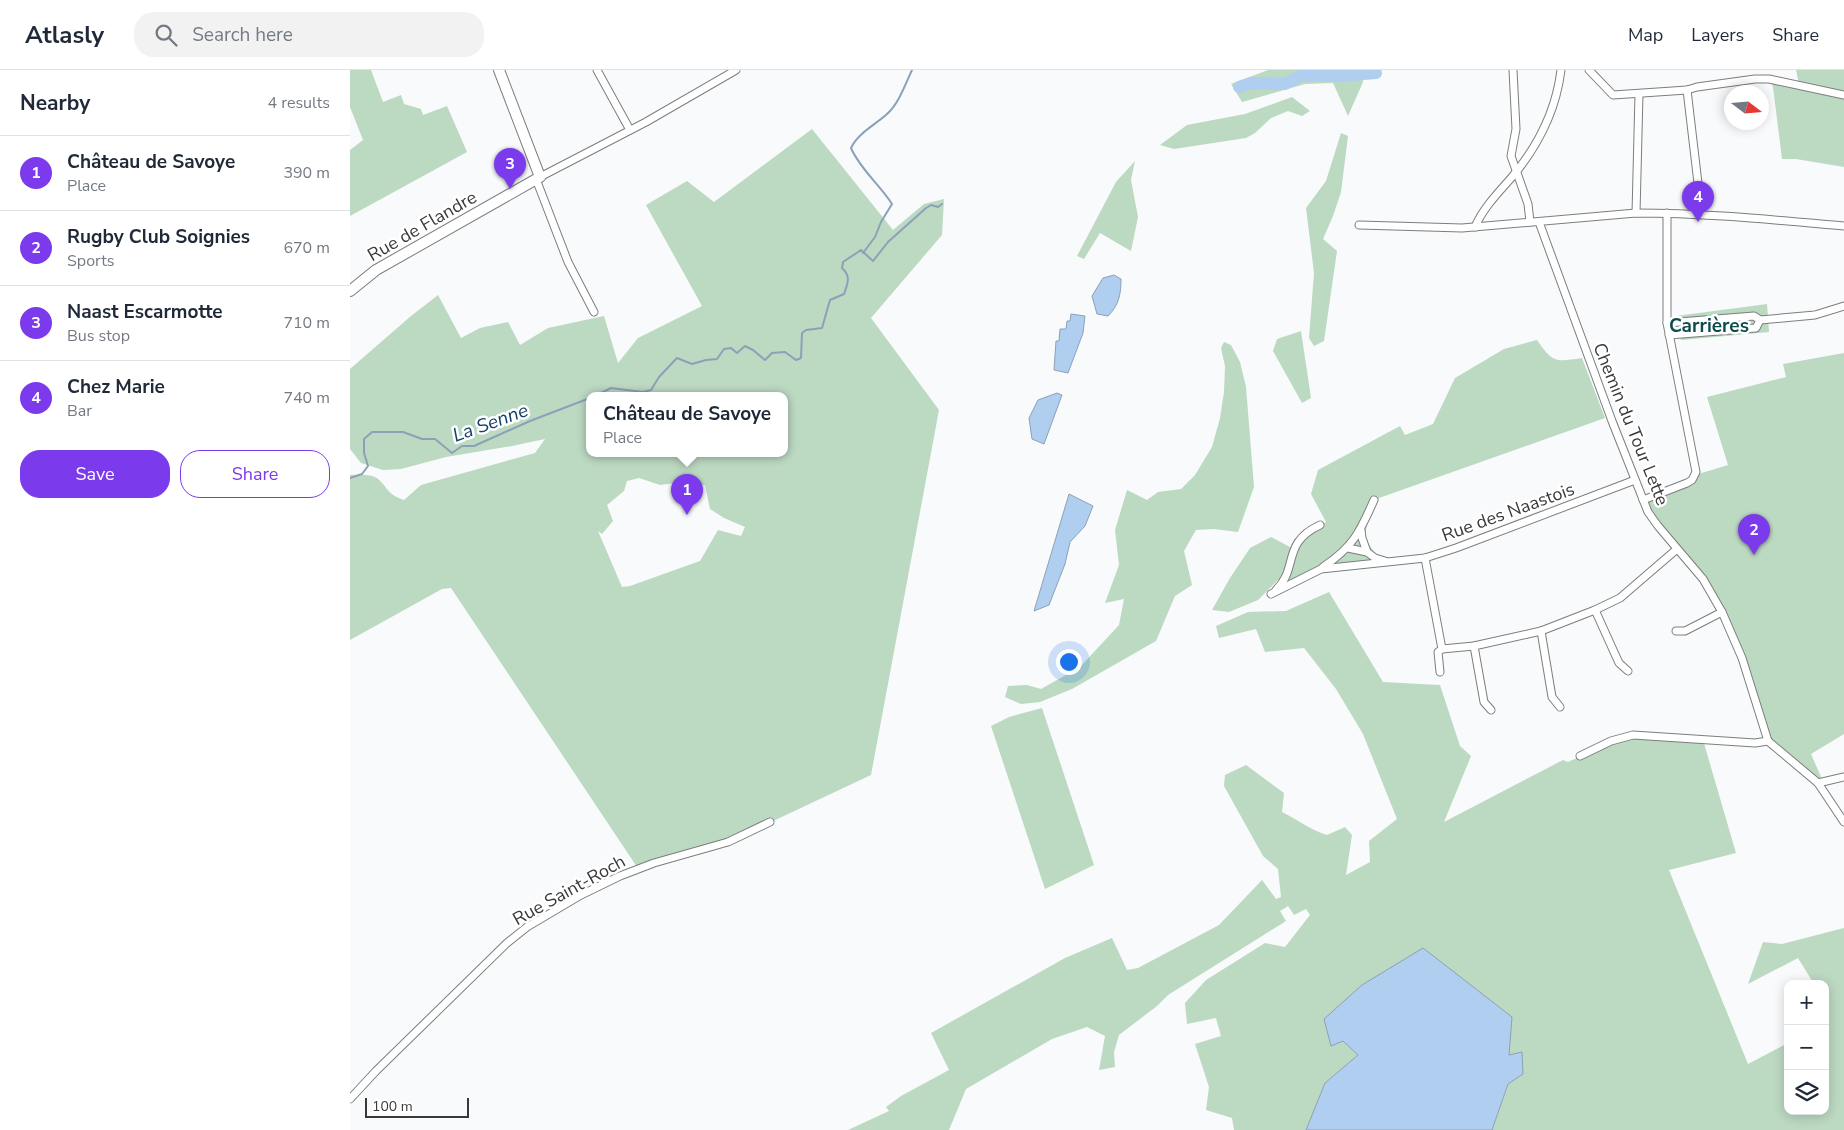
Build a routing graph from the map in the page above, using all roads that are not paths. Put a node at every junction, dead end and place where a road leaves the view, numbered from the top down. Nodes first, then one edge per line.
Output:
1 (499, 70) edge
2 (597, 70) edge
3 (736, 70) edge
4 (1513, 70) edge
5 (1561, 70) edge
6 (1589, 70) edge
7 (1687, 90) junction
8 (1639, 94) junction
9 (1844, 95) edge
10 (630, 130) junction
11 (1516, 171) junction
12 (538, 178) junction
13 (1636, 213) junction
14 (1668, 213) junction
15 (1698, 214) junction
16 (1530, 222) junction
17 (1539, 222) junction
18 (1359, 225) dead end
19 (1844, 226) edge
20 (1475, 227) junction
21 (350, 291) edge
22 (1844, 306) edge
23 (594, 312) dead end
24 (1760, 320) junction
25 (1667, 323) junction
26 (1669, 335) junction
27 (1635, 480) junction
28 (1374, 500) dead end
29 (1643, 500) junction
30 (1320, 526) dead end
31 (1361, 530) junction
32 (1348, 548) junction
33 (1677, 549) junction
34 (1367, 552) junction
35 (1425, 558) junction
36 (1390, 562) junction
37 (1321, 569) junction
38 (1286, 572) junction
39 (1294, 582) junction
40 (1595, 610) junction
41 (1722, 612) junction
42 (1676, 631) dead end
43 (1541, 632) junction
44 (1474, 646) junction
45 (1442, 649) junction
46 (1628, 671) dead end
47 (1440, 672) dead end
48 (1560, 706) dead end
49 (1491, 710) dead end
50 (1768, 741) junction
51 (1580, 756) dead end
52 (1844, 777) edge
53 (1818, 782) junction
54 (770, 822) dead end
55 (1844, 822) edge
56 (350, 1099) edge

1 - 12 street
2 - 10 street
3 - 10 street
4 - 11 street
5 - 11 street
6 - 8 street
7 - 8 street
7 - 9 street
7 - 15 street
8 - 13 street
10 - 12 street
11 - 16 street
11 - 20 street
12 - 21 street, Rue de Flandre
12 - 23 street
13 - 14 street
13 - 17 street
14 - 15 street
14 - 25 street
15 - 19 street
16 - 17 street
16 - 20 street
17 - 27 street, Chemin du Tour Lette
18 - 20 street
22 - 24 street
24 - 25 street
24 - 26 street
25 - 26 street
26 - 29 street
27 - 29 street, Chemin du Tour Lette
27 - 35 street, Rue des Naastois
28 - 31 street, Rue des Naastois
29 - 33 street, Chemin du Tour Lette
30 - 38 street, Rue des Naastois
31 - 32 street, Rue des Naastois
31 - 34 street
32 - 34 street, Rue des Naastois
32 - 37 street, Rue des Naastois
33 - 40 street
33 - 41 street, Chemin du Tour Lette
34 - 36 street, Rue des Naastois
35 - 36 street, Rue des Naastois
35 - 45 street
36 - 37 street, Rue des Naastois
37 - 39 street, Rue des Naastois
38 - 39 street
38 - 39 street, Rue des Naastois
40 - 43 street
40 - 46 street
41 - 42 street
41 - 50 street, Chemin du Tour Lette
43 - 44 street
43 - 48 street
44 - 45 street
44 - 49 street
45 - 47 street
50 - 51 street
50 - 53 street
52 - 53 street
53 - 55 street
54 - 56 street, Rue Saint-Roch

